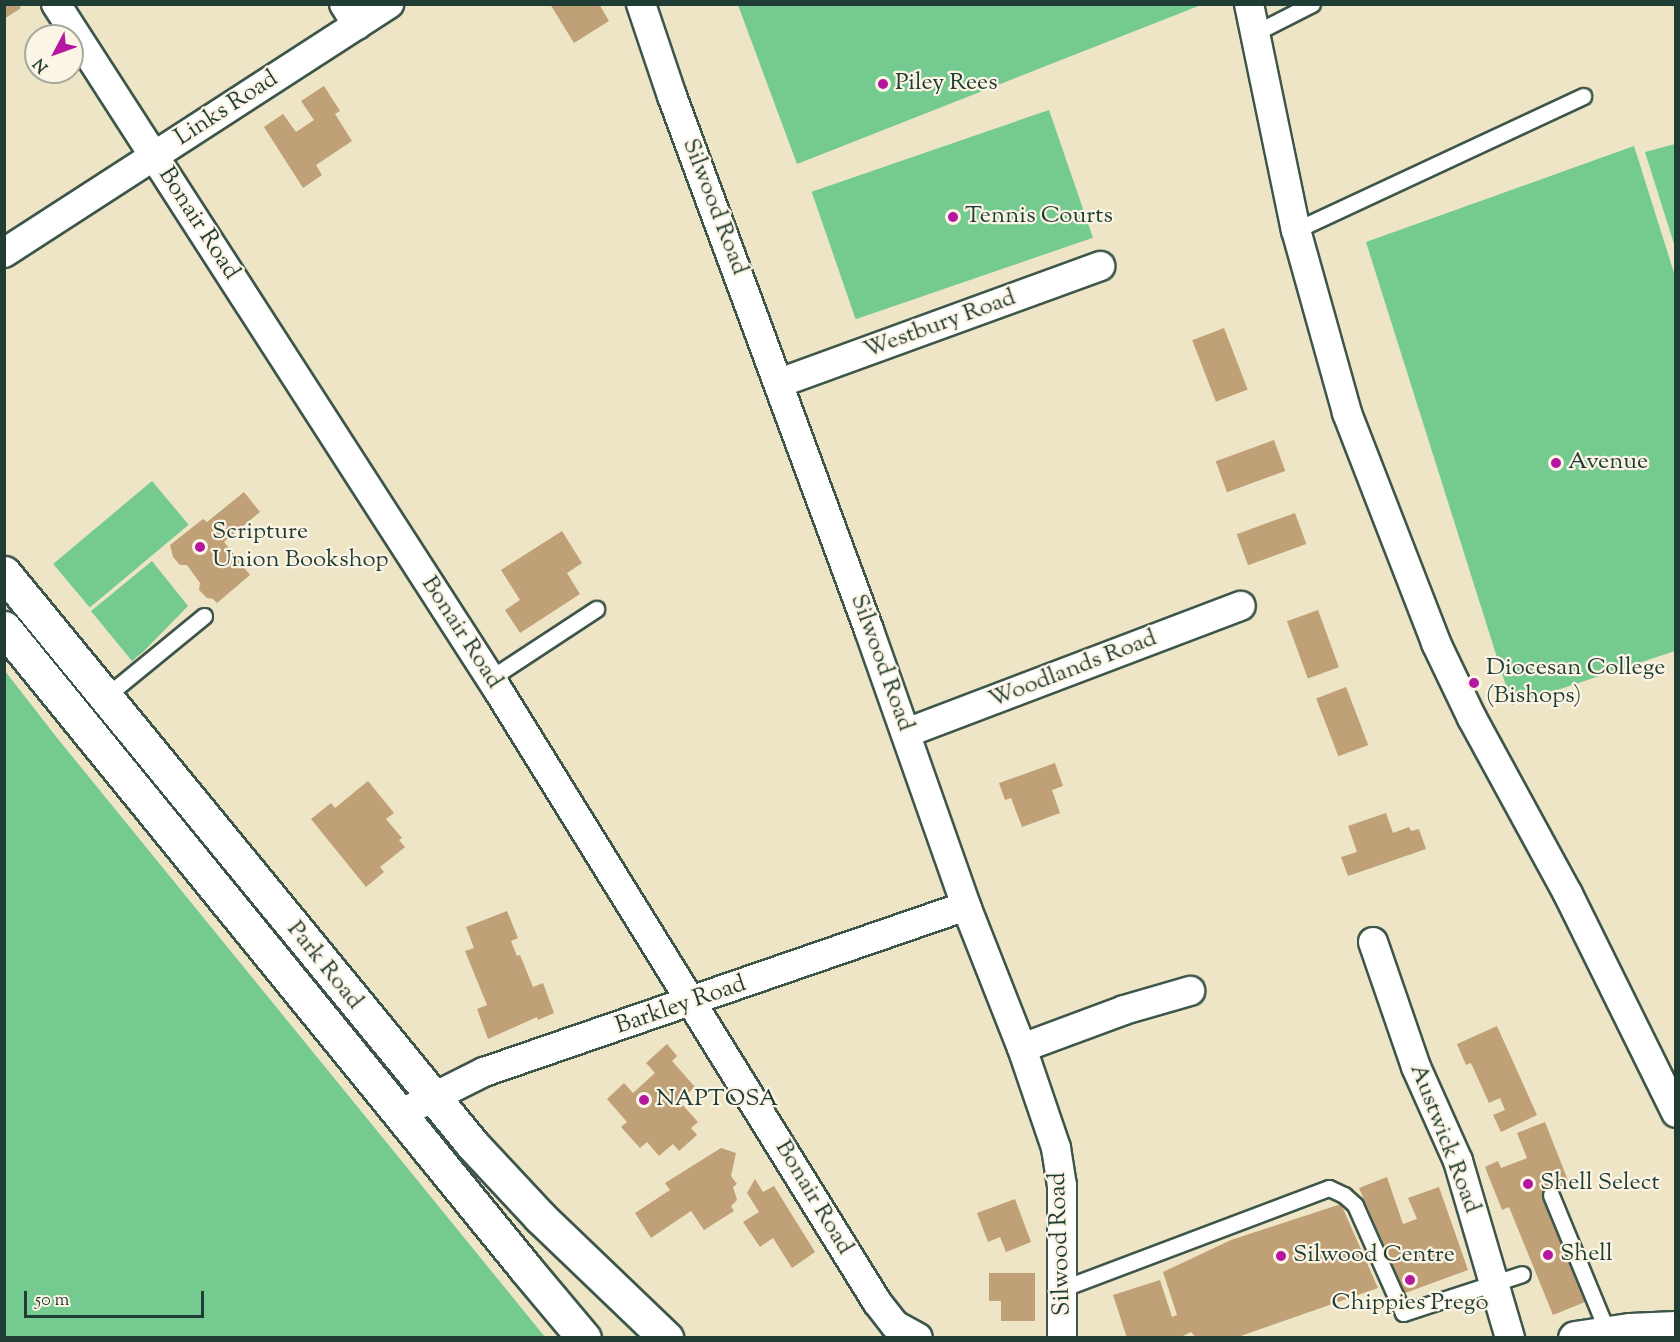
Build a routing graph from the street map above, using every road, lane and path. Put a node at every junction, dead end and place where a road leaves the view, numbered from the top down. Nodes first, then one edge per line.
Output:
1 (56, 4) edge
2 (389, 4) edge
3 (641, 4) edge
4 (1249, 4) edge
5 (1312, 4) edge
6 (350, 15) edge
7 (1255, 33) junction
8 (1583, 96) dead end
9 (155, 156) junction
10 (1296, 231) junction
11 (4, 253) edge
12 (1100, 266) dead end
13 (779, 383) junction
14 (4, 573) edge
15 (1241, 606) dead end
16 (596, 609) dead end
17 (204, 616) dead end
18 (4, 628) edge
19 (491, 678) junction
20 (105, 697) junction
21 (906, 733) junction
22 (966, 906) junction
23 (1373, 942) dead end
24 (1190, 991) dead end
25 (693, 1002) junction
26 (1022, 1048) junction
27 (432, 1096) junction
28 (1676, 1113) edge
29 (400, 1114) junction
30 (1551, 1195) dead end
31 (1522, 1274) dead end
32 (1495, 1283) junction
33 (1064, 1288) junction
34 (1676, 1328) edge
35 (1608, 1333) junction
36 (1062, 1335) edge
37 (584, 1338) edge
38 (666, 1338) edge
39 (918, 1338) edge
40 (1510, 1338) edge
41 (1575, 1338) edge

1 - 9 street, Bonair Road
2 - 6 street, Links Road
3 - 13 street, Silwood Road
4 - 7 street
5 - 7 lane
6 - 9 street, Links Road
7 - 10 street
8 - 10 lane
9 - 11 street, Links Road
9 - 19 street, Bonair Road
10 - 28 street
12 - 13 street, Westbury Road
13 - 21 street, Silwood Road
14 - 20 main road, Park Road
15 - 21 street, Woodlands Road
16 - 19 lane
17 - 20 lane
18 - 29 main road, Park Road
19 - 25 street, Bonair Road
20 - 27 main road, Park Road
21 - 22 street, Silwood Road
22 - 25 street, Barkley Road
22 - 26 street, Silwood Road
23 - 32 street, Austwick Road
24 - 26 street
25 - 27 street, Barkley Road
25 - 39 street, Bonair Road
26 - 33 street, Silwood Road
27 - 29 street, Barkley Road
27 - 38 main road, Park Road
29 - 37 main road, Park Road
30 - 35 lane
31 - 32 lane
32 - 33 lane
32 - 40 street, Austwick Road
33 - 36 street, Silwood Road
34 - 35 main road
35 - 41 main road

